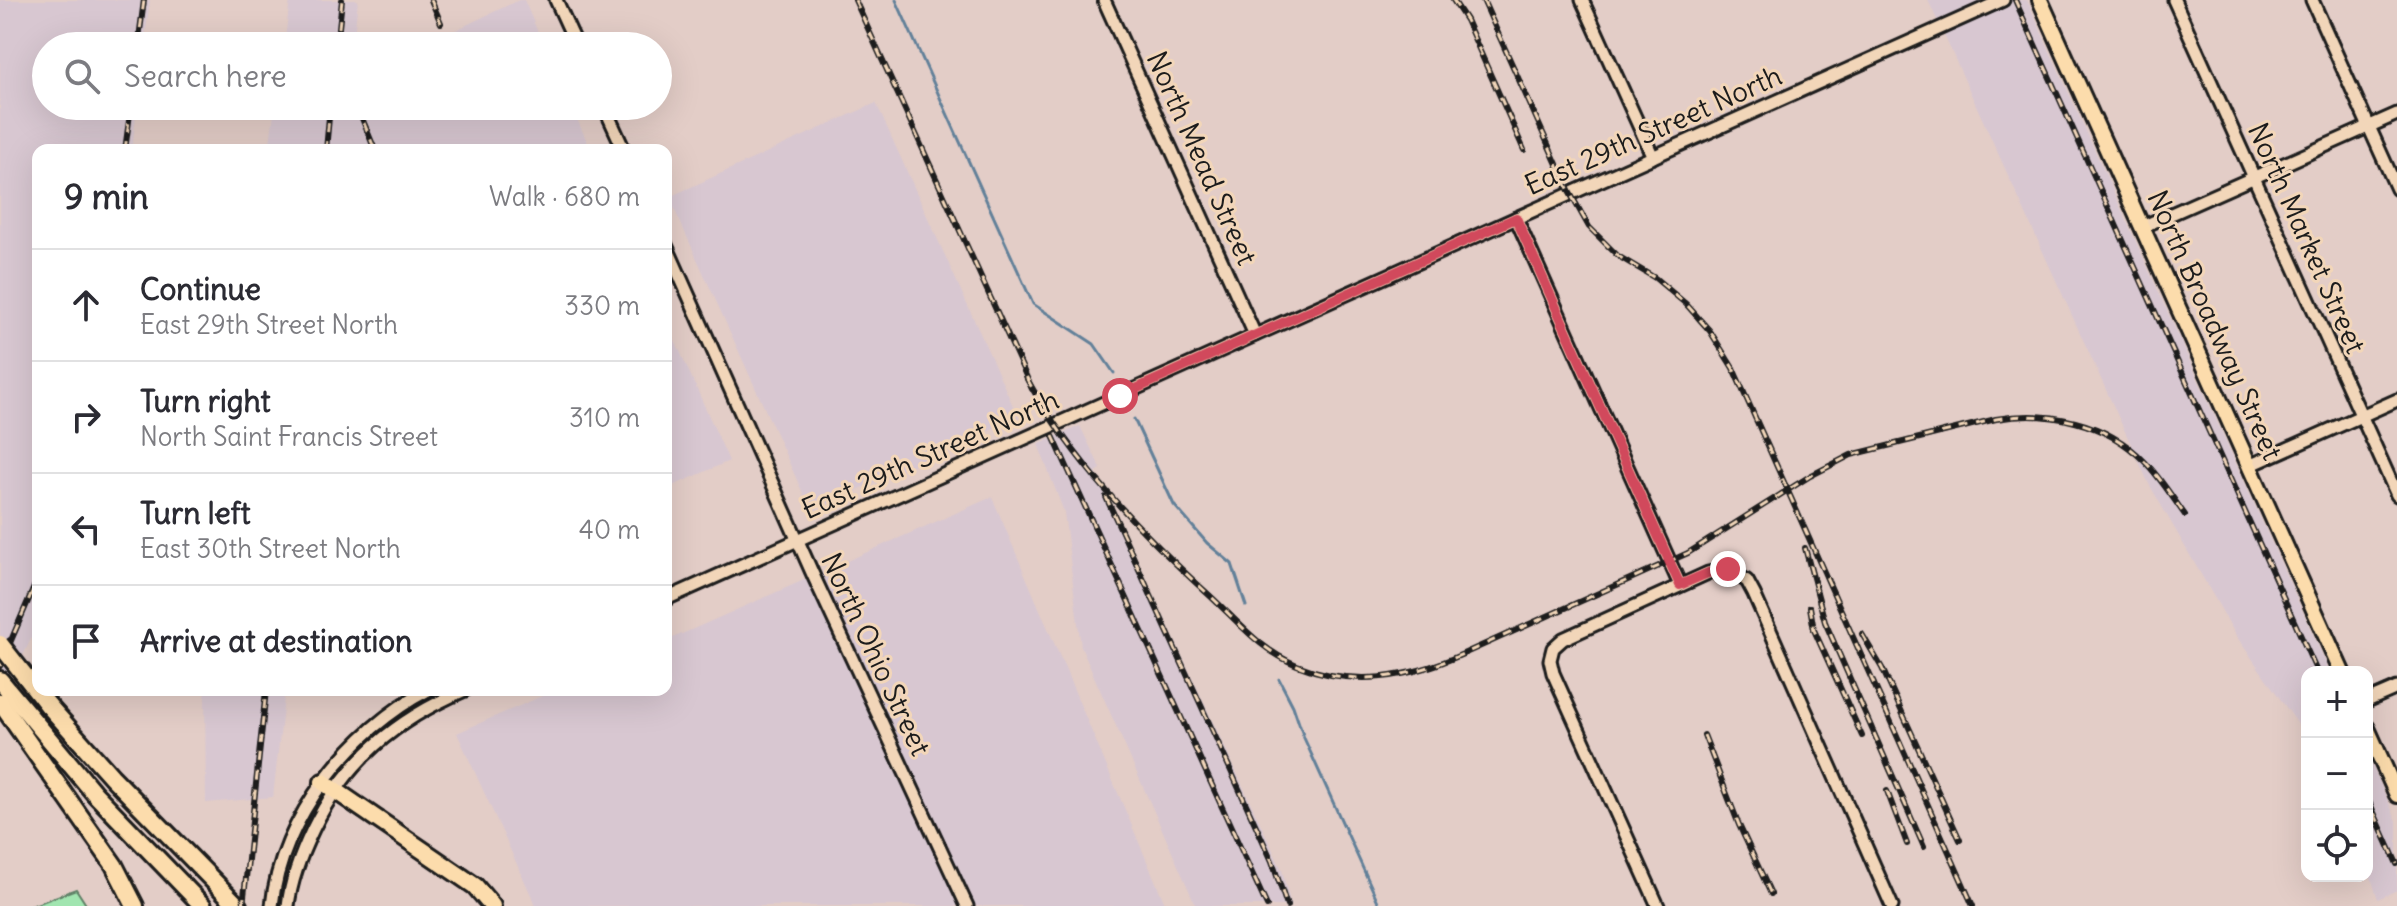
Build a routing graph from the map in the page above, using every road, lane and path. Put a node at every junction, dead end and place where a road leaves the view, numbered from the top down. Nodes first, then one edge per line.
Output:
1 (556, 0) edge
2 (1104, 0) edge
3 (1582, 0) edge
4 (2003, 0) edge
5 (2040, 0) edge
6 (2174, 0) edge
7 (2312, 0) edge
8 (571, 32) edge
9 (2397, 114) edge
10 (610, 120) edge
11 (2369, 126) junction
12 (621, 144) edge
13 (1653, 157) junction
14 (2253, 177) junction
15 (2397, 189) edge
16 (1516, 218) junction
17 (2142, 227) junction
18 (672, 259) edge
19 (1255, 335) junction
20 (2397, 400) edge
21 (2362, 416) junction
22 (2249, 466) junction
23 (2397, 495) edge
24 (797, 540) junction
25 (1680, 585) junction
26 (672, 596) edge
27 (0, 644) edge
28 (2339, 666) edge
29 (0, 680) edge
30 (32, 685) edge
31 (2397, 688) edge
32 (41, 696) edge
33 (418, 696) edge
34 (451, 696) edge
35 (2373, 698) edge
36 (0, 702) edge
37 (2371, 738) edge
38 (325, 788) junction
39 (2397, 795) edge
40 (135, 906) edge
41 (203, 906) edge
42 (238, 906) edge
43 (272, 906) edge
44 (288, 906) edge
45 (492, 906) edge
46 (967, 906) edge
47 (1658, 906) edge
48 (1892, 906) edge

1 - 8 street
2 - 19 street, North Mead Street
3 - 13 street
4 - 13 street, East 29th Street North
5 - 17 main road, North Broadway Street
6 - 14 street, North Market Street
7 - 11 street
9 - 11 street
10 - 12 street
11 - 14 street
11 - 15 street
13 - 16 street, East 29th Street North
14 - 17 street
14 - 21 street, North Market Street
16 - 19 street, East 29th Street North
16 - 25 street
17 - 22 main road, North Broadway Street
18 - 24 street, North Ohio Street
19 - 24 street, East 29th Street North
20 - 21 street
21 - 22 street
21 - 23 street, North Market Street
22 - 28 main road, North Broadway Street
24 - 26 street, East 29th Street North
24 - 46 street, North Ohio Street
25 - 47 street
25 - 48 street
27 - 30 highway, bridge
29 - 41 highway
31 - 35 street
32 - 42 highway, bridge
33 - 38 street
34 - 38 street
36 - 40 highway
37 - 39 main road
38 - 43 street
38 - 44 street
38 - 45 highway

